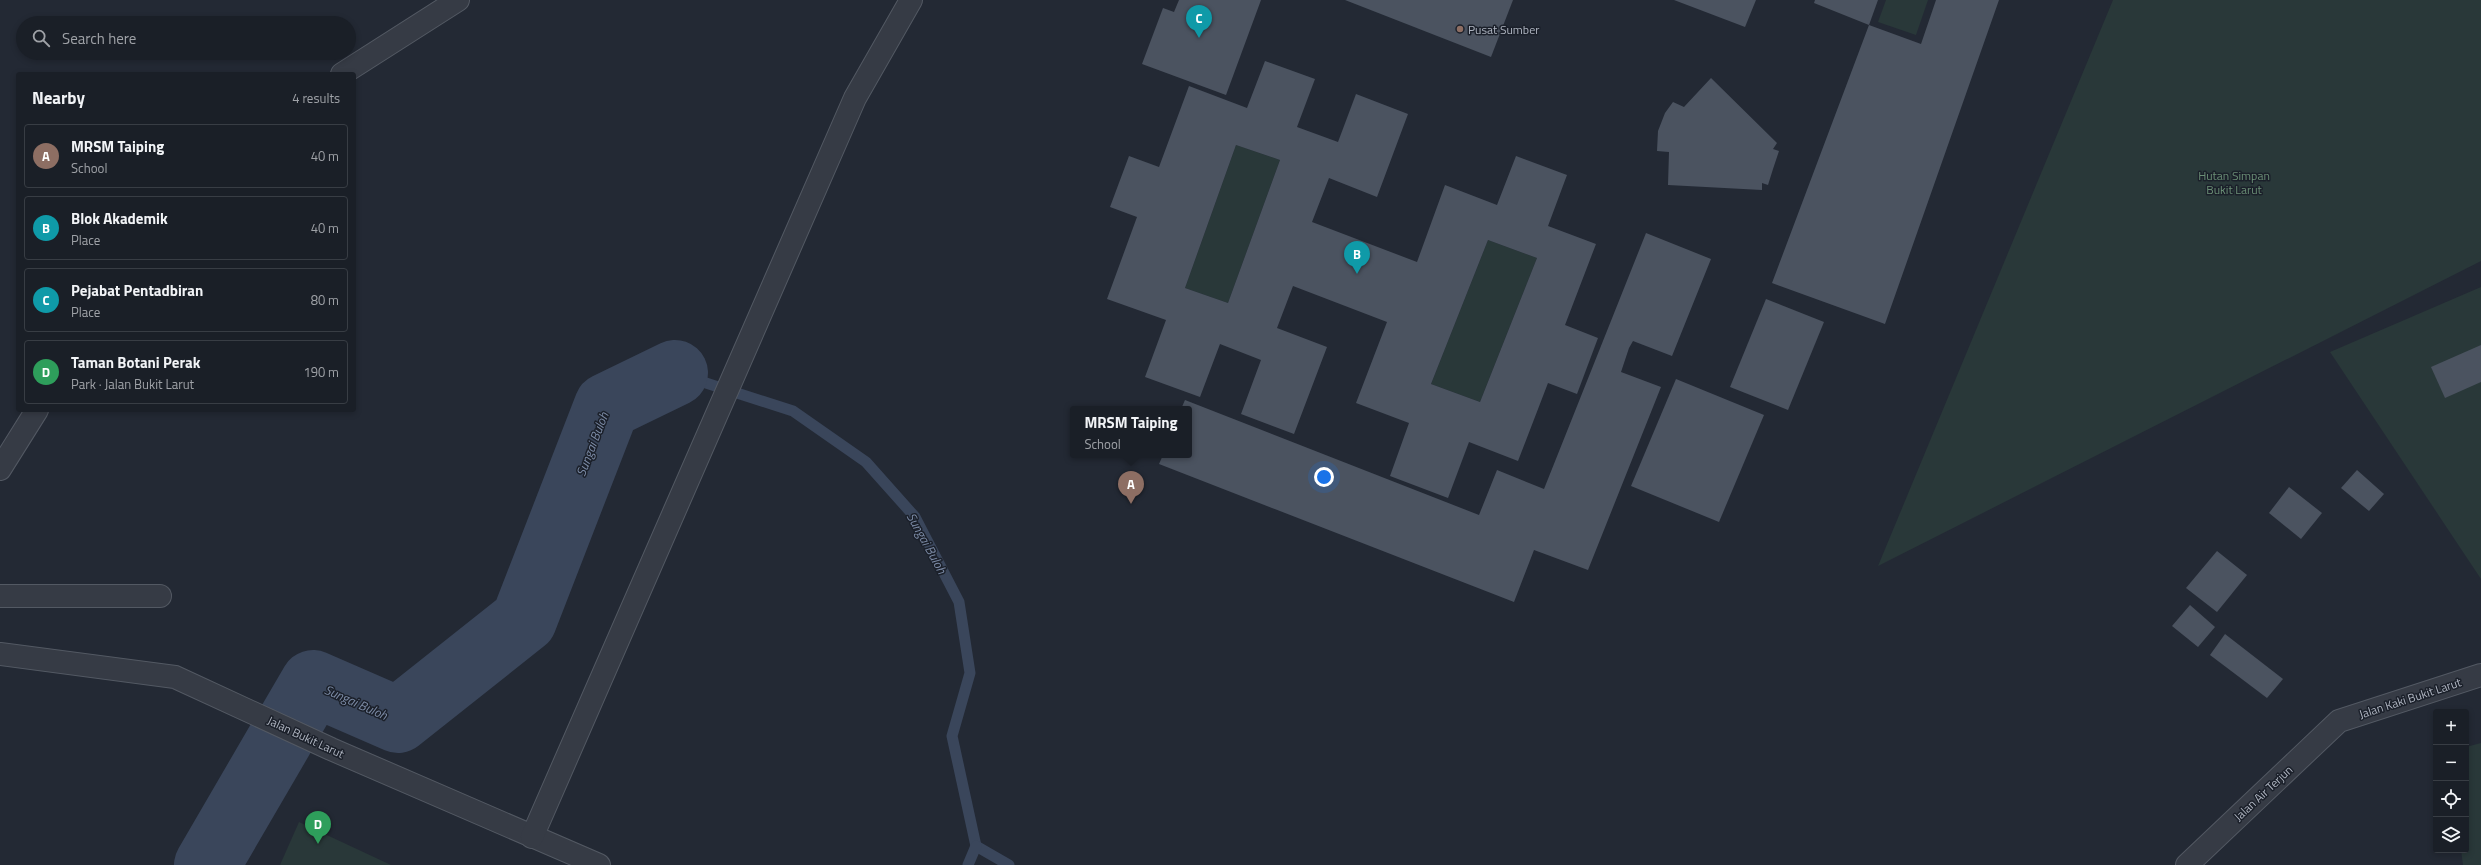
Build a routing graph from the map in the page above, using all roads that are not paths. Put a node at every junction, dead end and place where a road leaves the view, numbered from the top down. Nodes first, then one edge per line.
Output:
1 (458, 0) edge
2 (912, 0) edge
3 (345, 72) edge
4 (36, 412) edge
5 (0, 469) edge
6 (0, 596) edge
7 (160, 596) dead end
8 (0, 654) edge
9 (2481, 675) edge
10 (2340, 721) joint
11 (532, 837) junction
12 (599, 865) edge
13 (2187, 865) edge

1 - 3 street
2 - 11 street
4 - 5 street
6 - 7 street
8 - 11 street, Jalan Bukit Larut
9 - 10 street, Jalan Kaki Bukit Larut
10 - 13 street, Jalan Air Terjun
11 - 12 street, Jalan Bukit Larut

